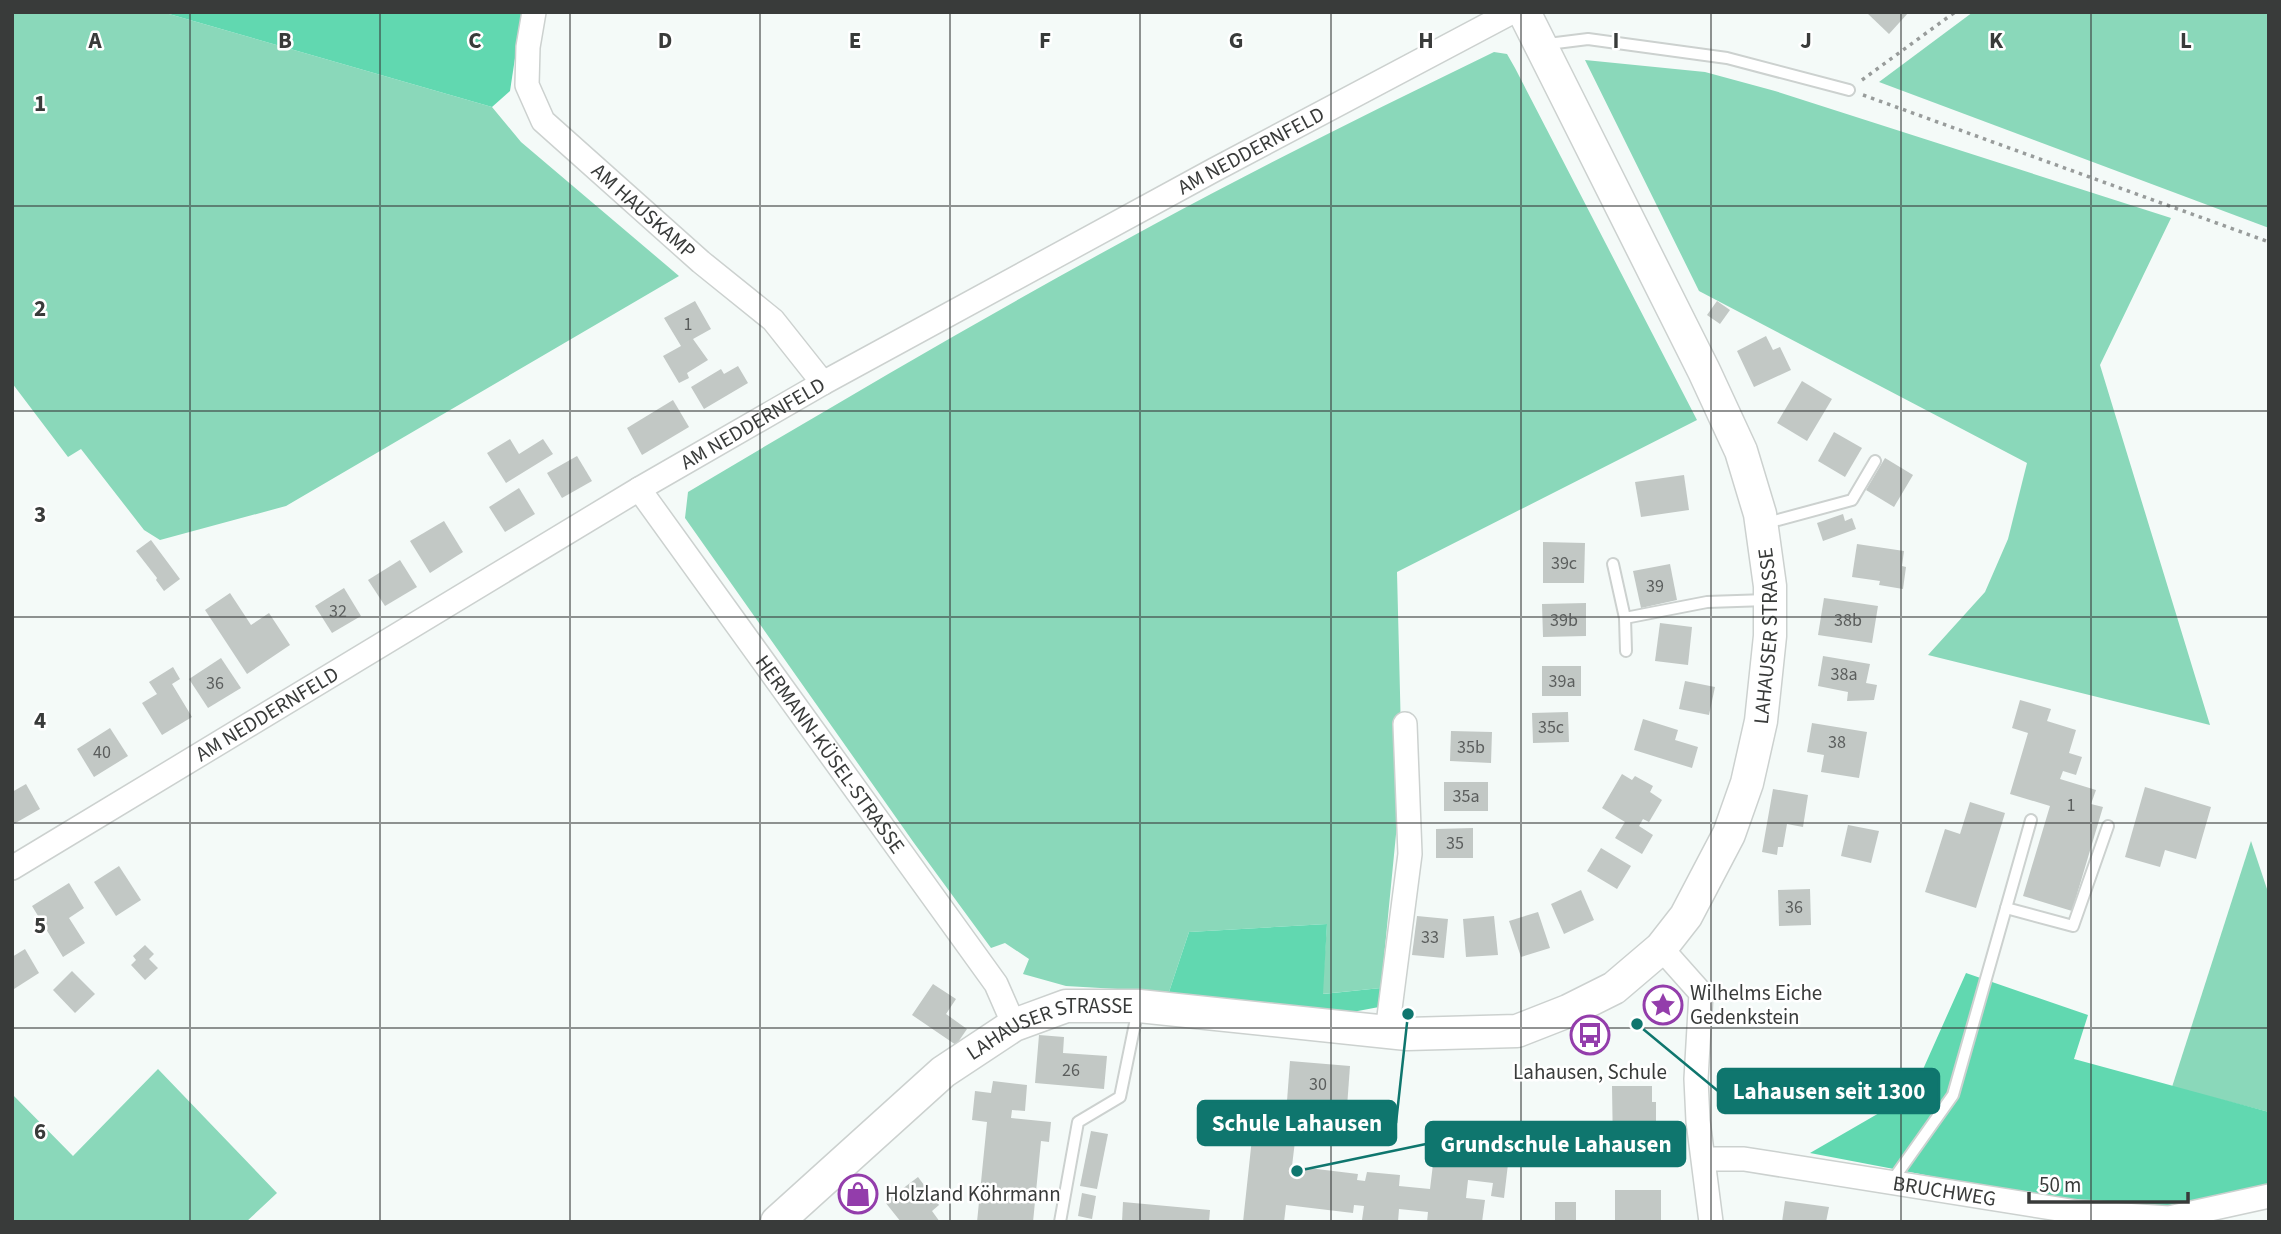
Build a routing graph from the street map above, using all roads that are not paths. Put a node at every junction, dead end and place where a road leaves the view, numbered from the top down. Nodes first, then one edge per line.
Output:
1 (534, 12) edge
2 (1512, 12) edge
3 (1524, 12) edge
4 (1542, 49) junction
5 (1849, 90) road end
6 (823, 383) junction
7 (1875, 461) dead end
8 (639, 489) junction
9 (1762, 524) junction
10 (1613, 564) dead end
11 (1770, 600) junction
12 (1625, 618) junction
13 (1626, 651) dead end
14 (1405, 724) dead end
15 (2031, 820) dead end
16 (2108, 826) dead end
17 (12, 868) edge
18 (2006, 908) junction
19 (1661, 948) junction
20 (1139, 1006) junction
21 (1014, 1025) junction
22 (1387, 1031) junction
23 (1704, 1158) junction
24 (1892, 1181) junction
25 (2269, 1196) edge
26 (2077, 1217) edge
27 (777, 1222) edge
28 (1060, 1222) edge
29 (1711, 1222) edge

1 - 6 street, AM HAUSKAMP
2 - 6 street, AM NEDDERNFELD
3 - 4 street, LAHAUSER STRASSE
4 - 5 lane
4 - 9 street, LAHAUSER STRASSE
6 - 8 street, AM NEDDERNFELD
7 - 9 lane
8 - 17 street, AM NEDDERNFELD
8 - 21 street, HERMANN-KÜSEL-STRASSE
9 - 11 street, LAHAUSER STRASSE
10 - 12 lane
11 - 12 lane
11 - 19 street, LAHAUSER STRASSE
12 - 13 lane
14 - 22 street
15 - 18 lane
16 - 18 lane
18 - 24 lane
19 - 22 street, LAHAUSER STRASSE
19 - 23 street
20 - 21 street, LAHAUSER STRASSE
20 - 22 street, LAHAUSER STRASSE
20 - 28 lane
21 - 27 street, LAHAUSER STRASSE
23 - 24 street, BRUCHWEG
23 - 29 street
24 - 26 street, BRUCHWEG
25 - 26 street, BRUCHWEG

